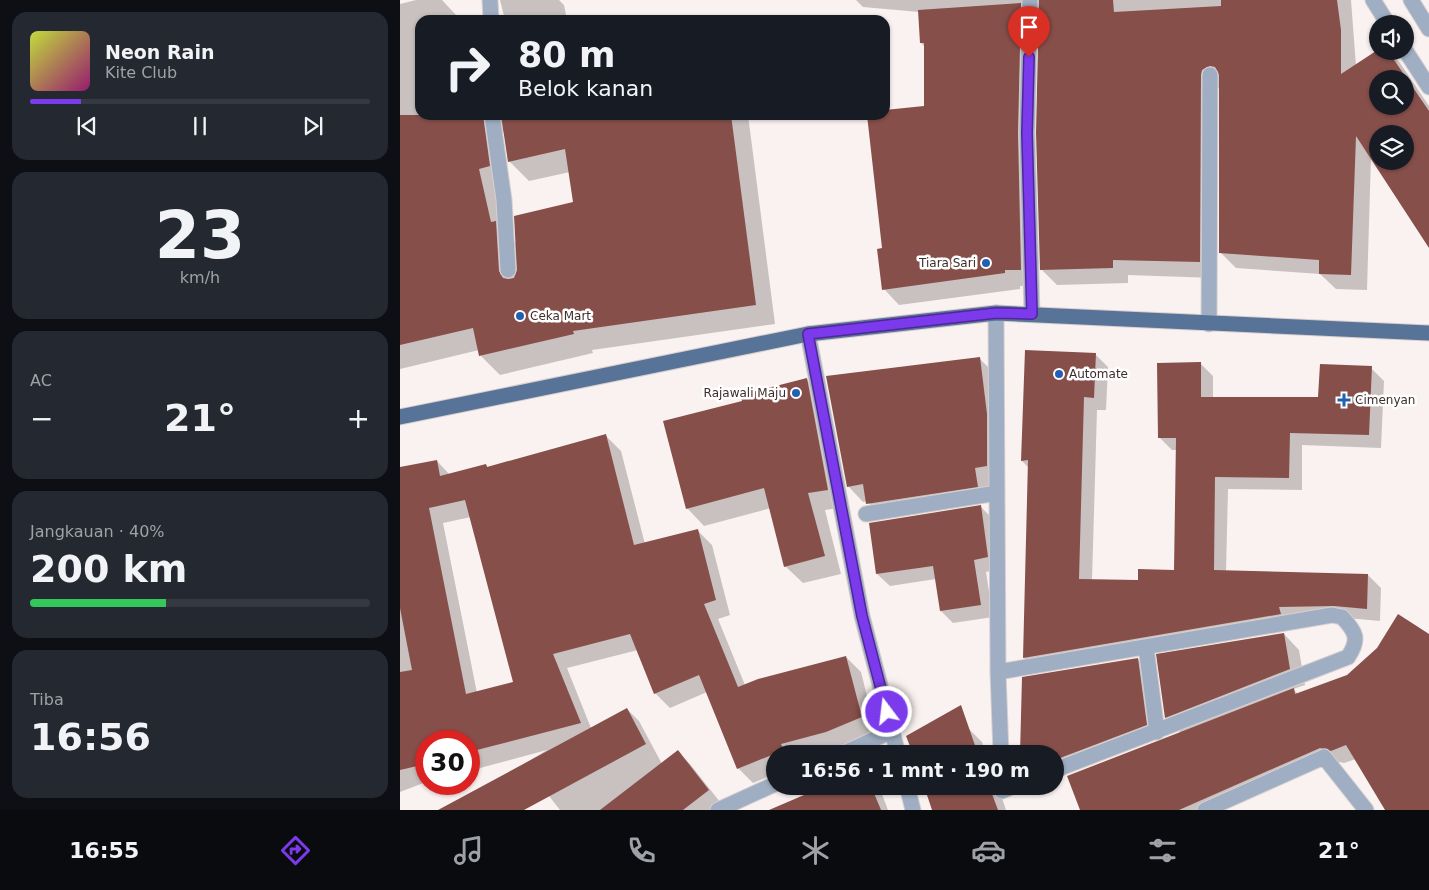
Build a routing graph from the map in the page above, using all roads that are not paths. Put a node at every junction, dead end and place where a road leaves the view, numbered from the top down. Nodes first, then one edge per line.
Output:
1 (490, 0) edge
2 (1030, 0) edge
3 (1373, 0) edge
4 (1411, 0) edge
5 (491, 15) edge
6 (1382, 15) edge
7 (1429, 29) edge
8 (1411, 60) edge
9 (1210, 76) dead end
10 (1429, 87) edge
11 (493, 120) edge
12 (508, 270) dead end
13 (996, 313) junction
14 (1032, 314) junction
15 (1210, 324) junction
16 (1427, 333) edge
17 (808, 334) junction
18 (400, 417) edge
19 (997, 493) junction
20 (866, 514) dead end
21 (1146, 647) junction
22 (998, 672) junction
23 (892, 731) junction
24 (1156, 732) junction
25 (862, 745) edge
26 (896, 745) edge
27 (1001, 745) edge
28 (1064, 767) edge
29 (766, 788) edge
30 (909, 795) edge
31 (718, 810) edge
32 (913, 810) edge
33 (1204, 810) edge
34 (1366, 810) edge

1 - 5 street
2 - 14 street
3 - 6 street
4 - 7 street
8 - 10 street
9 - 15 street
11 - 12 street
13 - 14 main road
13 - 17 main road
13 - 19 street
14 - 15 main road
15 - 16 main road
17 - 18 main road
17 - 23 street
19 - 20 street
19 - 22 street
21 - 22 street
21 - 24 street
21 - 24 street
22 - 27 street
23 - 25 street
23 - 26 street
24 - 28 street
29 - 31 street
30 - 32 street
33 - 34 street

